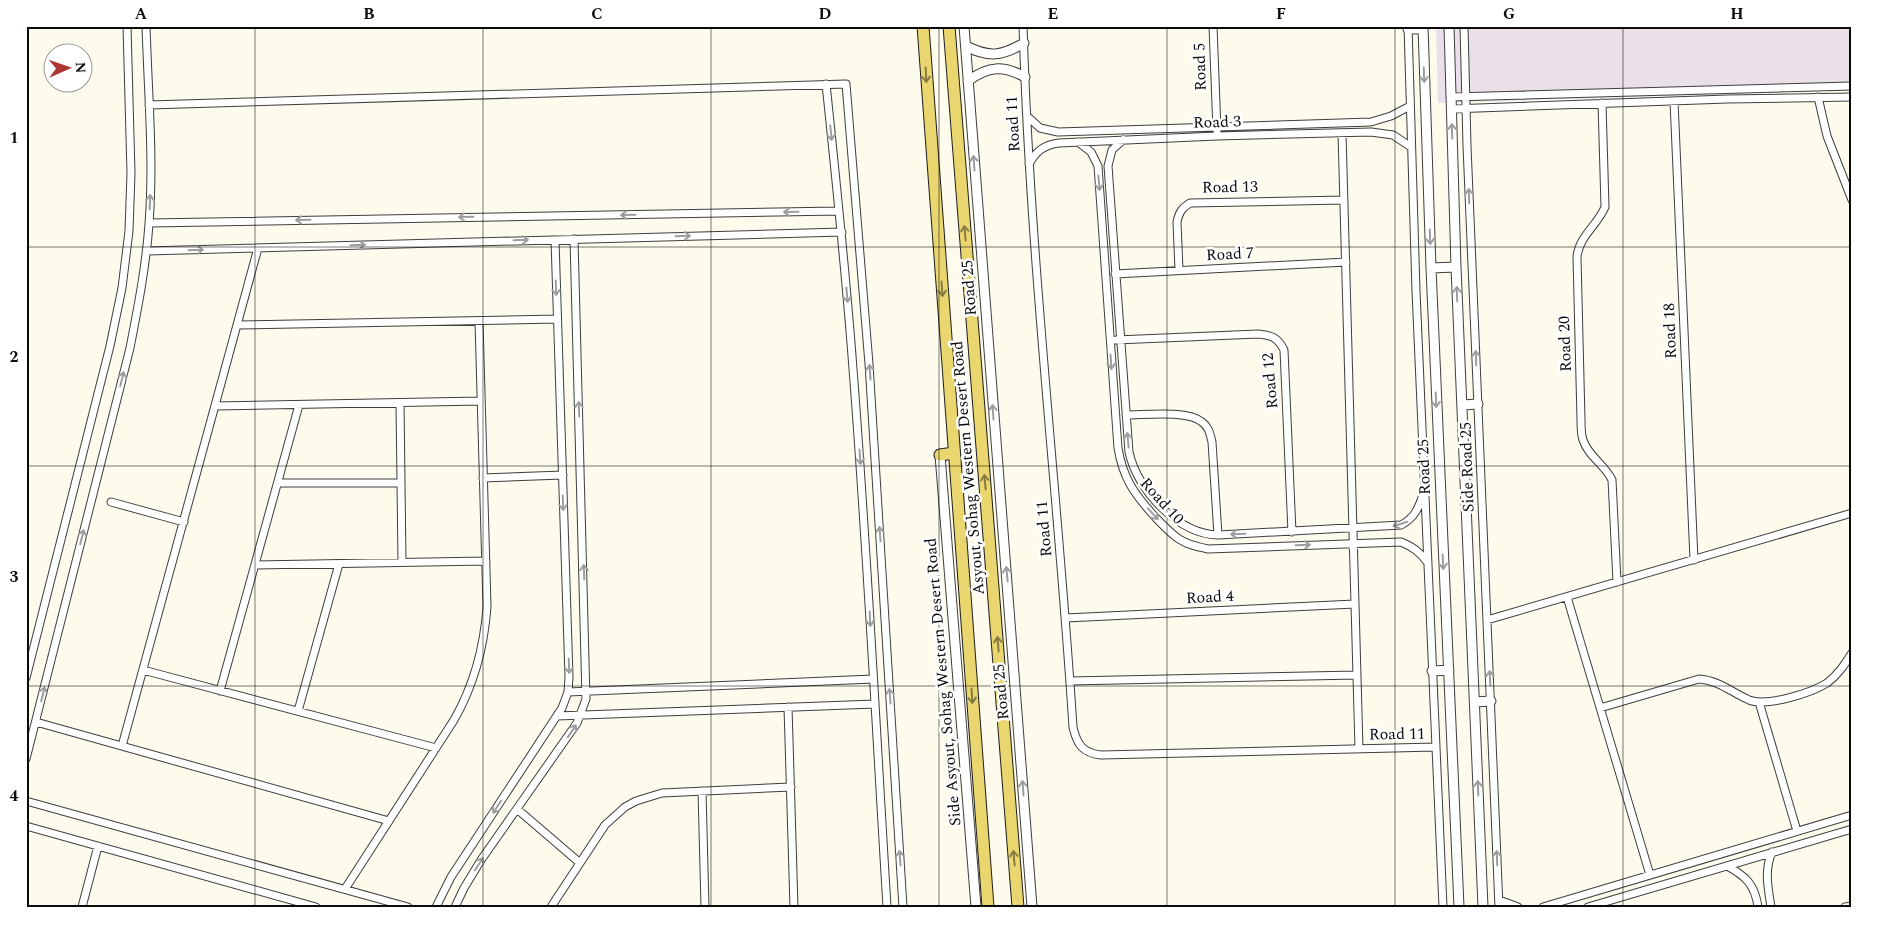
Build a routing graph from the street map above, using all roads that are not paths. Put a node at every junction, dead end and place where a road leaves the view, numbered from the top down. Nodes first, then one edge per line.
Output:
1 (127, 26) edge
2 (146, 26) edge
3 (923, 26) edge
4 (949, 26) edge
5 (964, 26) edge
6 (1023, 26) edge
7 (1213, 26) edge
8 (1449, 26) edge
9 (1464, 26) edge
10 (1423, 27) edge
11 (1408, 28) edge
12 (1024, 43) junction
13 (966, 46) junction
14 (1025, 77) junction
15 (968, 81) junction
16 (826, 84) junction
17 (1852, 86) edge
18 (1726, 89) junction
19 (1466, 96) junction
20 (1451, 97) junction
21 (1818, 97) junction
22 (1852, 97) edge
23 (1727, 99) junction
24 (1674, 101) junction
25 (1602, 103) junction
26 (149, 104) junction
27 (1410, 106) junction
28 (1451, 108) junction
29 (1466, 108) junction
30 (1027, 115) junction
31 (1216, 127) junction
32 (1342, 133) junction
33 (1217, 136) junction
34 (1123, 140) junction
35 (1078, 142) junction
36 (1411, 147) junction
37 (1029, 165) junction
38 (1344, 200) junction
39 (1852, 200) edge
40 (839, 211) junction
41 (149, 223) junction
42 (842, 232) junction
43 (574, 239) junction
44 (555, 240) junction
45 (258, 248) junction
46 (147, 251) junction
47 (1346, 262) junction
48 (1456, 267) junction
49 (1431, 268) junction
50 (1179, 270) junction
51 (1115, 274) junction
52 (558, 319) junction
53 (479, 321) junction
54 (237, 325) junction
55 (1120, 340) junction
56 (1110, 341) junction
57 (481, 401) junction
58 (400, 403) junction
59 (1478, 404) junction
60 (300, 405) junction
61 (1462, 405) junction
62 (215, 406) junction
63 (1126, 415) junction
64 (954, 453) junction
65 (940, 455) joint
66 (1132, 464) junction
67 (1121, 466) junction
68 (562, 475) junction
69 (483, 478) junction
70 (278, 483) junction
71 (401, 483) junction
72 (1426, 487) junction
73 (111, 502) dead end
74 (1852, 513) edge
75 (184, 522) junction
76 (1353, 529) junction
77 (1292, 532) junction
78 (1208, 534) junction
79 (1218, 535) junction
80 (1353, 543) junction
81 (1208, 548) junction
82 (1694, 560) junction
83 (486, 561) junction
84 (402, 562) junction
85 (1427, 562) junction
86 (339, 564) junction
87 (255, 565) junction
88 (1617, 582) junction
89 (1567, 597) junction
90 (1355, 604) junction
91 (1066, 618) junction
92 (1487, 620) junction
93 (1852, 653) edge
94 (143, 670) junction
95 (1449, 670) junction
96 (1432, 671) junction
97 (1357, 675) junction
98 (26, 678) edge
99 (873, 679) junction
100 (1070, 681) junction
101 (220, 691) junction
102 (587, 691) junction
103 (568, 692) junction
104 (1491, 701) junction
105 (1475, 702) junction
106 (1758, 702) junction
107 (875, 704) junction
108 (788, 707) junction
109 (1600, 708) junction
110 (298, 711) junction
111 (581, 715) junction
112 (557, 716) junction
113 (36, 722) junction
114 (122, 746) junction
115 (1435, 747) junction
116 (436, 748) junction
117 (1359, 749) junction
118 (26, 758) edge
119 (791, 787) junction
120 (702, 791) junction
121 (26, 801) edge
122 (517, 809) junction
123 (1852, 814) edge
124 (389, 821) junction
125 (26, 826) edge
126 (1852, 829) edge
127 (1797, 831) junction
128 (98, 846) junction
129 (1772, 852) junction
130 (580, 863) junction
131 (1727, 866) junction
132 (1650, 875) junction
133 (345, 889) junction
134 (1499, 903) edge
135 (1852, 906) edge
136 (82, 907) edge
137 (316, 907) edge
138 (408, 907) edge
139 (436, 907) edge
140 (456, 907) edge
141 (551, 907) edge
142 (705, 907) edge
143 (794, 907) edge
144 (887, 907) edge
145 (903, 907) edge
146 (976, 907) edge
147 (988, 907) edge
148 (1018, 907) edge
149 (1032, 907) edge
150 (1443, 907) edge
151 (1459, 907) edge
152 (1483, 907) edge
153 (1518, 907) edge
154 (1543, 907) edge
155 (1588, 907) edge
156 (1758, 907) edge
157 (1771, 907) edge
158 (1845, 907) edge

1 - 98 street
2 - 26 street
3 -> 64 main road, Asyout, Sohag Western Desert Road
148 -> 4 main road, Asyout, Sohag Western Desert Road
5 - 13 street, Road 25
6 - 12 street, Road 11
7 - 31 street, Road 5
8 - 20 street
9 - 19 street, Side Road 25
10 - 11 street
10 -> 49 street, Road 25
11 - 27 street
12 - 13 street
12 - 14 street, Road 11
13 - 15 street, Road 25
14 - 15 street
14 - 30 street, Road 11
149 -> 15 street, Road 25
16 - 26 street
16 -> 40 street
145 -> 16 street
17 - 18 street
18 - 19 street
18 - 23 street
19 - 20 street
19 - 29 street, Side Road 25
20 - 28 street
21 - 22 street
21 - 23 street
21 - 39 street
23 - 24 street
24 - 25 street
24 - 82 street, Road 18
25 - 29 street
25 - 88 street, Road 20
41 -> 26 street
27 - 31 street, Road 3
27 - 36 street
28 - 29 street
48 -> 28 street
59 -> 29 street, Side Road 25
30 - 31 street, Road 3
30 - 37 street, Road 11
31 - 33 street, Road 5
32 - 33 street, Road 3
32 - 36 street, Road 3
32 - 38 street, Road 11
33 - 34 street, Road 3
34 - 35 street, Road 3
34 - 51 street, Road 10
35 - 37 street, Road 3
35 -> 56 street, Road 10
36 - 72 street
37 - 91 street, Road 11
38 - 47 street, Road 11
38 - 50 street, Road 13
40 -> 41 street
40 - 42 street
41 - 46 street
43 -> 42 street
42 -> 99 street
43 - 44 street
102 -> 43 street
45 -> 44 street
44 -> 52 street
46 -> 45 street
45 - 54 street
113 -> 46 street
47 - 50 street, Road 7
47 - 76 street, Road 11
48 - 49 street
61 -> 48 street
49 -> 95 street, Road 25
50 - 51 street, Road 7
51 - 55 street, Road 10
52 - 53 street
52 - 68 street
53 - 54 street
53 - 57 street
54 - 62 street
55 - 56 street, Road 12
55 - 63 street, Road 10
55 - 77 street, Road 12
56 -> 67 street, Road 10
57 - 58 street
57 - 69 street
58 - 60 street
58 - 71 street
59 - 61 street
59 - 92 street, Side Road 25
60 - 62 street
60 - 70 street
61 - 105 street
62 - 75 street
66 -> 63 street, Road 10
63 - 79 street
64 - 65 main road
64 -> 147 main road, Asyout, Sohag Western Desert Road
65 - 146 street, Side Asyout, Sohag Western Desert Road
66 - 67 street
66 - 78 street, Road 10
67 -> 81 street, Road 10
68 - 69 street
68 -> 103 street
69 - 83 street
70 - 71 street
70 - 87 street
71 - 84 street
72 -> 76 street, Road 10
72 - 85 street
73 - 75 street
74 - 82 street
75 - 94 street
76 - 77 street, Road 10
76 - 80 street, Road 11
77 -> 79 street, Road 10
78 - 79 street, Road 10
78 - 81 street
81 -> 80 street, Road 10
80 - 85 street, Road 10
80 - 90 street, Road 11
82 - 88 street
83 - 84 street
83 - 116 street
84 - 86 street
85 - 96 street
86 - 87 street
86 - 110 street
87 - 101 street
88 - 89 street
89 - 92 street
89 - 109 street
90 - 91 street, Road 4
90 - 97 street, Road 11
91 - 100 street, Road 11
104 -> 92 street, Side Road 25
93 - 106 street
94 - 101 street
94 - 114 street
95 - 96 street
95 - 151 street, Road 25
96 - 115 street
97 - 100 street
97 - 117 street, Road 11
99 - 102 street
99 - 107 street
100 - 117 street, Road 11
101 - 110 street
102 - 103 street
102 - 111 street
103 - 112 street
104 - 105 street
134 -> 104 street, Side Road 25
152 -> 105 street
106 - 109 street
106 - 127 street
107 - 108 street
107 - 144 street
108 - 111 street
108 - 119 street
109 - 132 street
110 - 116 street
111 - 112 street
122 -> 111 street
112 -> 139 street
113 - 114 street
113 - 118 street
114 - 124 street
115 - 117 street, Road 11
115 - 150 street
116 - 124 street
119 - 120 street
119 - 143 street
120 - 130 street
120 - 142 street
121 - 133 street
122 - 130 street
140 -> 122 street
123 - 127 street
124 - 133 street
125 - 128 street
126 - 129 street
127 - 132 street
128 - 136 street
128 - 137 street
129 - 131 street
129 - 157 street
130 - 141 street
131 - 155 street
131 - 156 street
132 - 154 street
133 - 138 street
134 - 153 street
135 - 158 street

